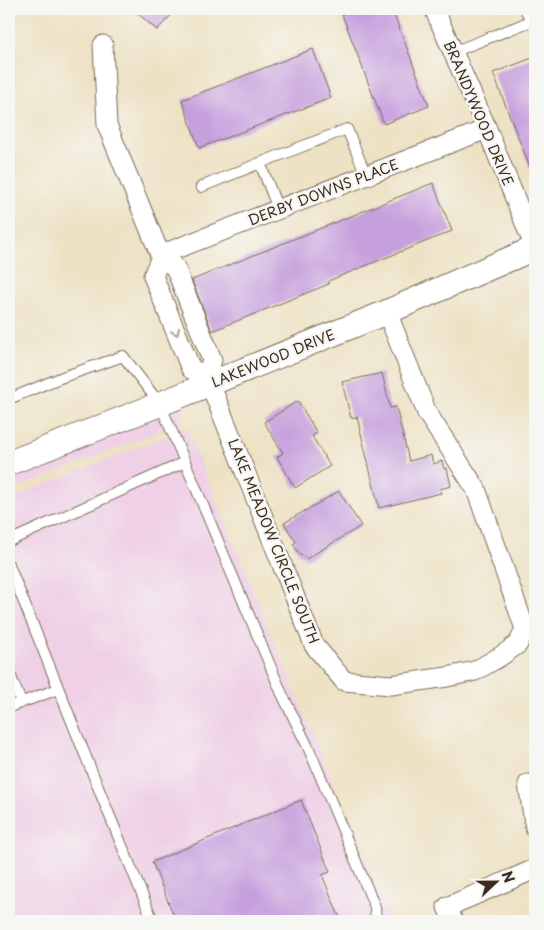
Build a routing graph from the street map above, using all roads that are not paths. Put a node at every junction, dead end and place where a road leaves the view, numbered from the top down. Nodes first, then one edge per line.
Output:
1 (440, 9) edge
2 (525, 9) edge
3 (103, 45) dead end
4 (453, 52) junction
5 (486, 129) junction
6 (260, 162) junction
7 (366, 176) junction
8 (201, 187) dead end
9 (278, 209) junction
10 (535, 248) edge
11 (160, 256) junction
12 (387, 312) junction
13 (209, 379) junction
14 (9, 399) edge
15 (160, 404) junction
16 (185, 462) junction
17 (9, 463) edge
18 (9, 541) edge
19 (9, 566) edge
20 (9, 672) edge
21 (58, 688) junction
22 (21, 702) junction
23 (9, 707) edge
24 (528, 784) dead end
25 (535, 828) edge
26 (535, 869) edge
27 (153, 921) edge
28 (376, 921) edge
29 (453, 921) edge

1 - 4 street, BRANDYWOOD DRIVE
2 - 4 lane
3 - 11 street
4 - 5 street, BRANDYWOOD DRIVE
5 - 7 street, DERBY DOWNS PLACE
5 - 10 street, BRANDYWOOD DRIVE
6 - 7 lane
6 - 8 lane
6 - 9 lane
7 - 9 street, DERBY DOWNS PLACE
9 - 11 street, DERBY DOWNS PLACE
10 - 12 street, LAKEWOOD DRIVE
11 - 13 street
12 - 13 street, LAKEWOOD DRIVE
12 - 13 street, LAKE MEADOW CIRCLE SOUTH
13 - 15 street, LAKEWOOD DRIVE
14 - 15 lane
15 - 16 lane
15 - 17 street, LAKEWOOD DRIVE
16 - 18 lane
16 - 28 lane
19 - 21 lane
20 - 22 lane
21 - 22 lane
21 - 27 lane
22 - 23 lane
24 - 25 street
26 - 29 street

